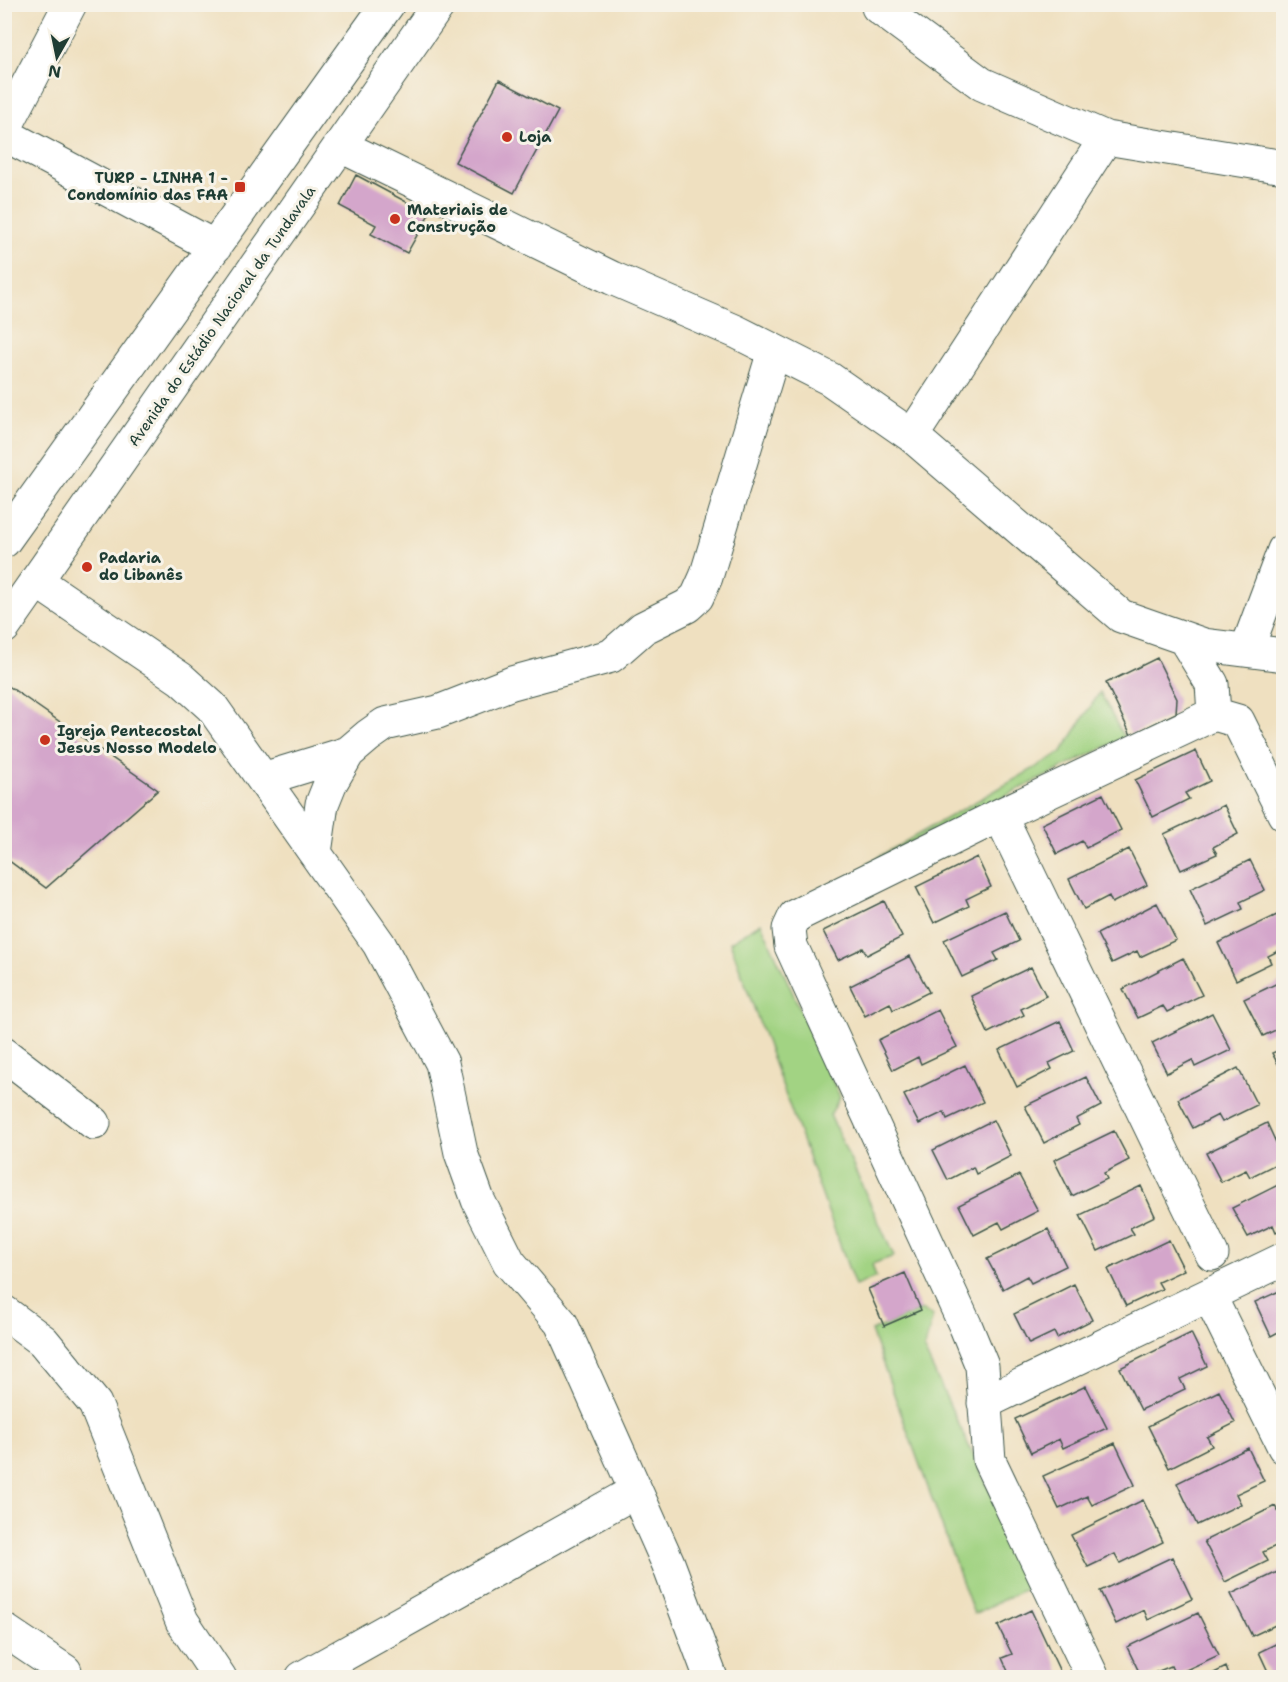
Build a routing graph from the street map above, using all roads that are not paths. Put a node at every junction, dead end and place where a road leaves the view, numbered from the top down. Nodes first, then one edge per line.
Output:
1 (70, 4) edge
2 (388, 4) edge
3 (439, 4) edge
4 (878, 7) dead end
5 (4, 129) edge
6 (4, 134) edge
7 (1106, 138) junction
8 (341, 146) junction
9 (1284, 167) edge
10 (215, 247) junction
11 (774, 351) junction
12 (912, 436) junction
13 (4, 541) edge
14 (1284, 550) edge
15 (38, 582) junction
16 (4, 627) edge
17 (1184, 638) junction
18 (1247, 649) junction
19 (1284, 655) edge
20 (1214, 714) junction
21 (348, 753) junction
22 (262, 779) junction
23 (999, 814) junction
24 (1284, 814) edge
25 (315, 853) junction
26 (4, 1054) edge
27 (94, 1124) dead end
28 (1212, 1254) dead end
29 (1284, 1259) edge
30 (1209, 1295) junction
31 (4, 1312) edge
32 (984, 1403) junction
33 (1284, 1447) edge
34 (636, 1491) junction
35 (4, 1630) edge
36 (65, 1671) dead end
37 (220, 1677) edge
38 (302, 1677) edge
39 (711, 1677) edge
40 (1093, 1677) edge

1 - 5 street
2 - 10 street
3 - 8 street, Avenida do Estádio Nacional da Tundavala
4 - 7 street
6 - 10 street
7 - 9 street
7 - 12 street
8 - 11 street
8 - 15 street, Avenida do Estádio Nacional da Tundavala
10 - 13 street
11 - 12 street
11 - 21 street
12 - 17 street
14 - 18 street
15 - 16 street, Avenida do Estádio Nacional da Tundavala
15 - 22 street
17 - 18 street
17 - 20 street
18 - 19 street
20 - 23 street
20 - 24 street
21 - 22 street
21 - 25 street
22 - 25 street
23 - 28 street
23 - 32 street
25 - 34 street
26 - 27 street
29 - 30 street
30 - 32 street
30 - 33 street
31 - 37 street
32 - 40 street
34 - 38 street
34 - 39 street
35 - 36 street

